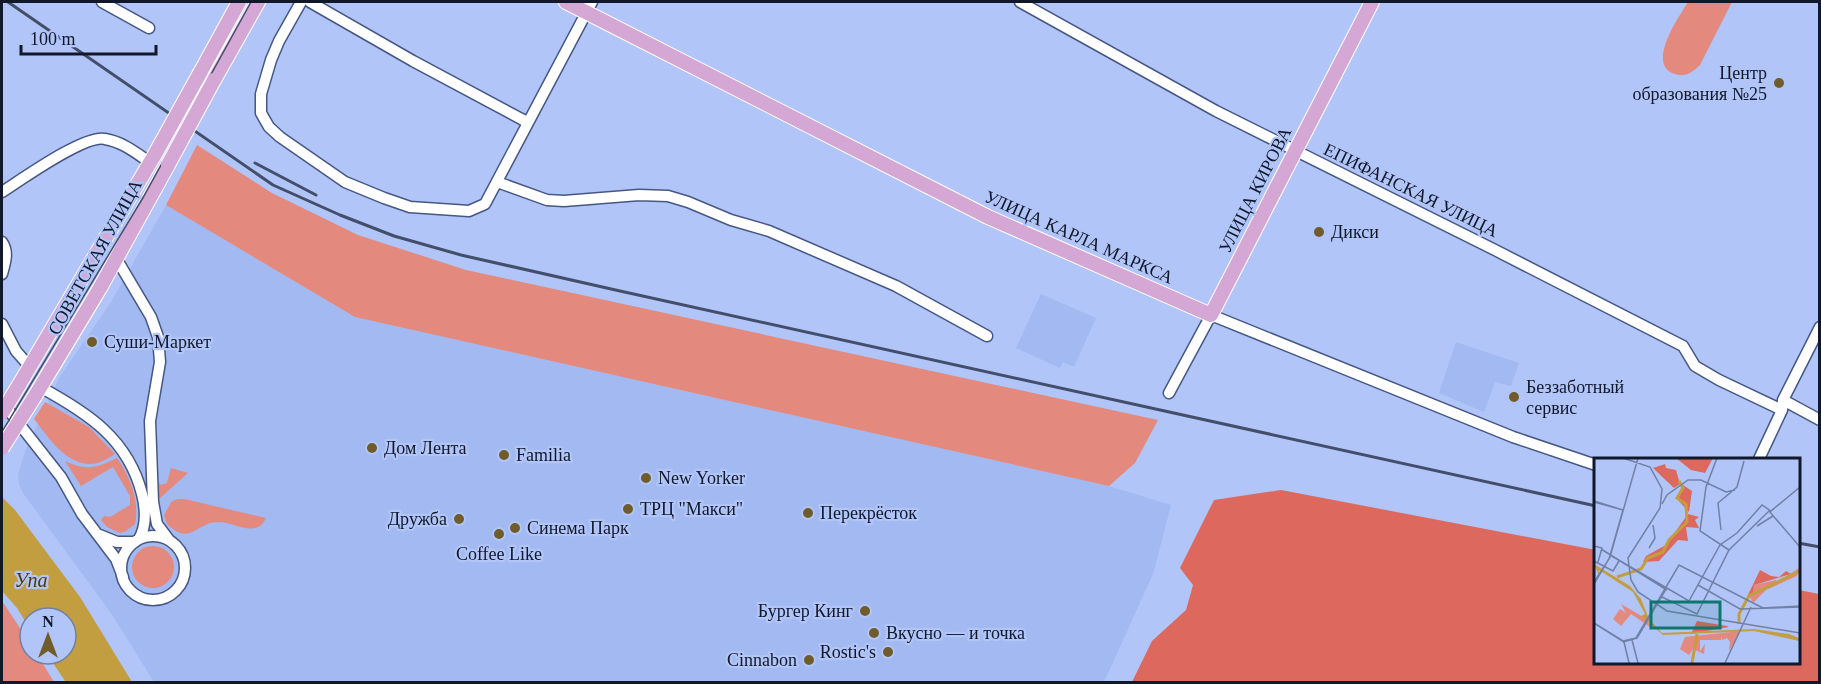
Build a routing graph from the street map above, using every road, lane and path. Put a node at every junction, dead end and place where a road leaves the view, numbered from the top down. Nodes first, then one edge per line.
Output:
1 (102, 2) edge
2 (239, 2) edge
3 (258, 2) edge
4 (301, 2) edge
5 (310, 2) edge
6 (566, 2) edge
7 (1020, 2) edge
8 (1372, 2) edge
9 (589, 7) edge
10 (149, 28) dead end
11 (527, 122) junction
12 (1295, 151) junction
13 (152, 159) junction
14 (496, 182) junction
15 (2, 192) edge
16 (2, 242) edge
17 (116, 258) junction
18 (2, 274) edge
19 (1211, 315) junction
20 (2, 324) edge
21 (1820, 327) edge
22 (987, 336) dead end
23 (30, 367) junction
24 (38, 392) junction
25 (1169, 393) dead end
26 (2, 402) edge
27 (1782, 405) junction
28 (2, 412) edge
29 (1820, 420) edge
30 (2, 448) edge
31 (1759, 458) edge
32 (1594, 464) edge
33 (92, 530) junction
34 (169, 540) junction
35 (137, 541) junction
36 (123, 577) junction

1 - 10 street
2 - 13 main road, СОВЕТСКАЯ УЛИЦА, bridge
3 - 17 main road, СОВЕТСКАЯ УЛИЦА, bridge
4 - 14 street
5 - 11 street
6 - 9 main road, УЛИЦА КАРЛА МАРКСА
7 - 12 street, ЕПИФАНСКАЯ УЛИЦА
8 - 12 main road, УЛИЦА КИРОВА
9 - 11 street
9 - 19 main road, УЛИЦА КАРЛА МАРКСА
11 - 14 street
12 - 19 main road, УЛИЦА КИРОВА
12 - 27 street, ЕПИФАНСКАЯ УЛИЦА
13 - 15 street
13 - 23 main road, СОВЕТСКАЯ УЛИЦА
14 - 22 street
16 - 18 street
17 - 24 main road, СОВЕТСКАЯ УЛИЦА
17 - 34 street
19 - 25 street, УЛИЦА КИРОВА
19 - 32 street, УЛИЦА КАРЛА МАРКСА
20 - 23 street
21 - 27 street
23 - 28 main road, СОВЕТСКАЯ УЛИЦА, bridge
24 - 30 main road, СОВЕТСКАЯ УЛИЦА, bridge
24 - 35 street
26 - 33 street
27 - 29 street, ЕПИФАНСКАЯ УЛИЦА
27 - 31 street
33 - 35 street
33 - 36 street
34 - 35 street
34 - 36 street
35 - 36 street

